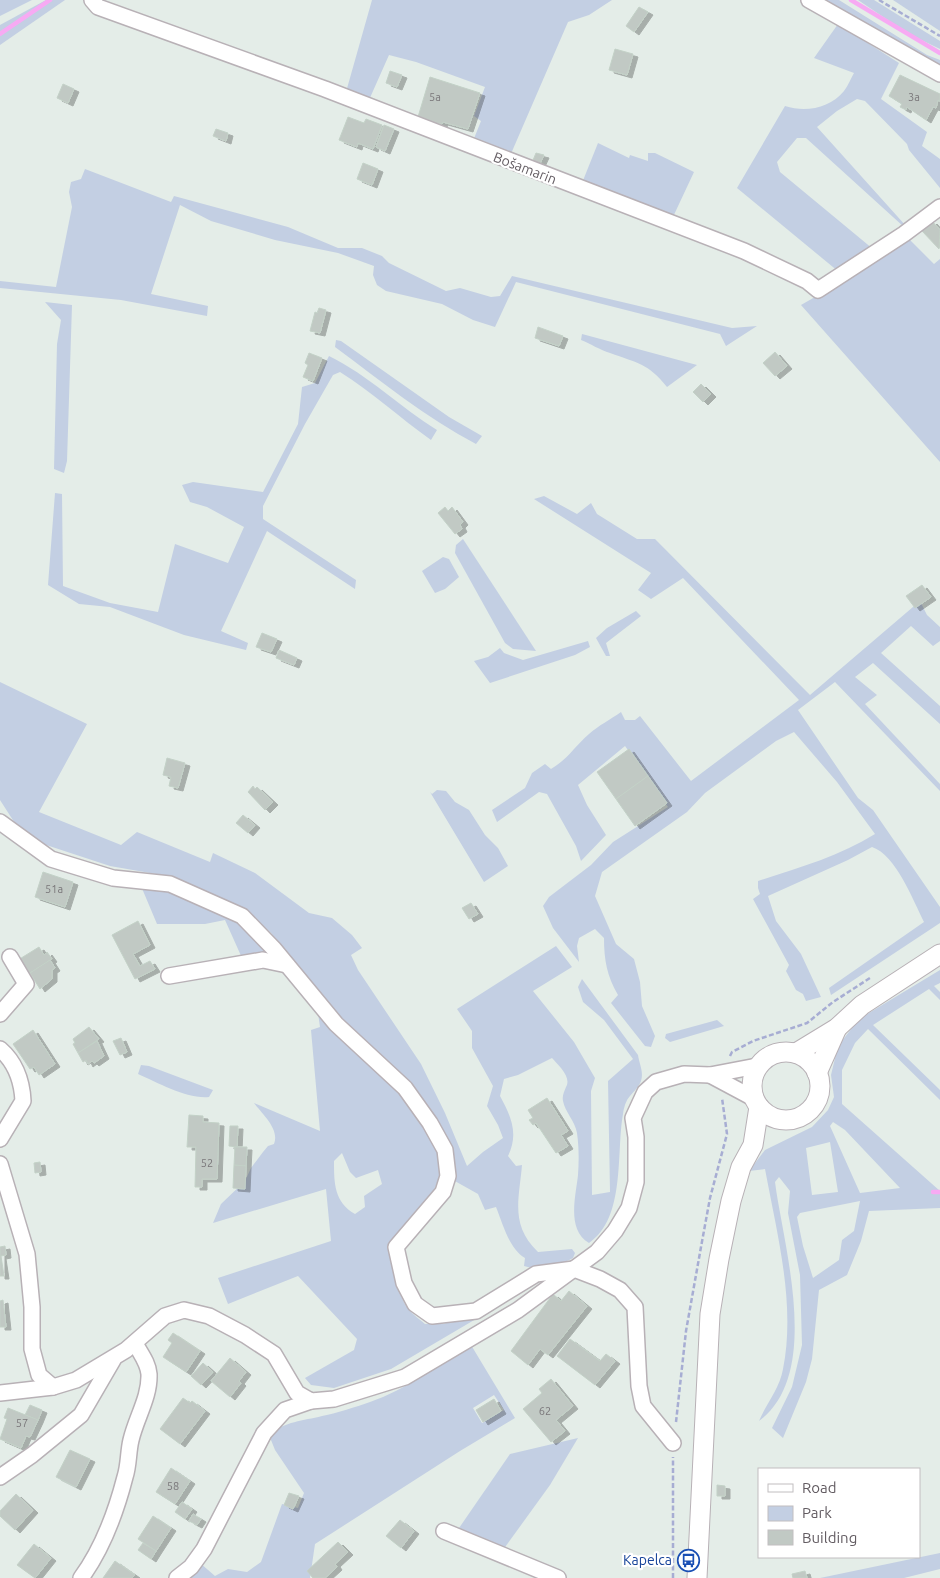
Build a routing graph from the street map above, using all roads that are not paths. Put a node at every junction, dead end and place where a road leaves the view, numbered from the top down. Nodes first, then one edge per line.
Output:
1 (92, 0) edge
2 (809, 0) edge
3 (940, 74) edge
4 (940, 207) edge
5 (0, 822) edge
6 (940, 954) edge
7 (10, 957) dead end
8 (287, 965) junction
9 (169, 976) dead end
10 (0, 1014) edge
11 (837, 1028) junction
12 (0, 1049) edge
13 (796, 1053) junction
14 (757, 1066) junction
15 (817, 1073) junction
16 (710, 1075) junction
17 (756, 1102) junction
18 (786, 1120) junction
19 (0, 1139) edge
20 (753, 1145) junction
21 (0, 1164) edge
22 (574, 1269) junction
23 (134, 1343) junction
24 (114, 1359) junction
25 (53, 1387) junction
26 (0, 1393) edge
27 (310, 1401) junction
28 (673, 1443) road end
29 (0, 1477) edge
30 (444, 1530) dead end
31 (82, 1578) edge
32 (177, 1578) edge
33 (558, 1578) edge
34 (697, 1578) edge

1 - 4 street, Bošamarin
2 - 3 street
5 - 8 street
6 - 11 street
7 - 10 street
8 - 9 street
8 - 22 street
11 - 13 street
11 - 15 street
12 - 19 street
13 - 14 street
13 - 15 street
14 - 16 street
14 - 17 street
15 - 18 street
16 - 17 street
16 - 22 street
17 - 18 street
17 - 20 street
18 - 20 street
20 - 34 street
21 - 25 street
22 - 27 street
22 - 28 street
23 - 24 street
23 - 27 street
23 - 31 street
24 - 25 street
24 - 29 street
25 - 26 street
27 - 32 street
30 - 33 street

